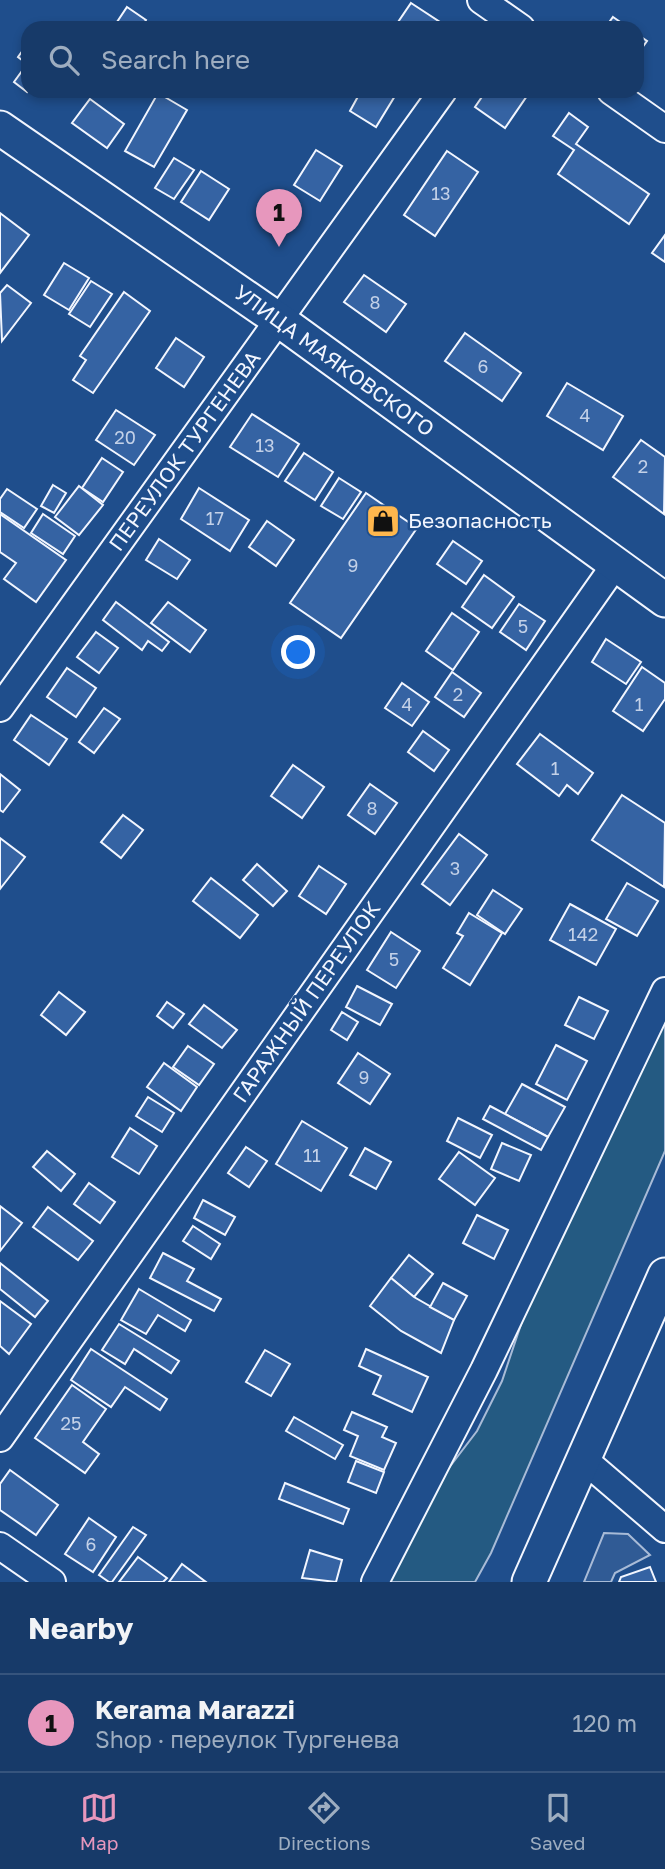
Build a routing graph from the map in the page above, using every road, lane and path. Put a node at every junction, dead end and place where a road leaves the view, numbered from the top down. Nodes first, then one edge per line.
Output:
1 (494, 10) edge
2 (510, 21) edge
3 (438, 98) edge
4 (621, 98) edge
5 (0, 128) edge
6 (665, 129) edge
7 (279, 320) junction
8 (615, 565) junction
9 (665, 600) edge
10 (0, 708) edge
11 (665, 991) edge
12 (665, 1275) edge
13 (658, 1309) edge
14 (0, 1438) edge
15 (582, 1458) junction
16 (665, 1529) edge
17 (0, 1546) edge
18 (52, 1582) edge
19 (375, 1582) edge
20 (529, 1582) edge

1 - 2 street
3 - 7 street, ПЕРЕУЛОК ТУРГЕНЕВА
4 - 6 street
5 - 7 main road, УЛИЦА МАЯКОВСКОГО
7 - 8 main road, УЛИЦА МАЯКОВСКОГО
7 - 10 street, ПЕРЕУЛОК ТУРГЕНЕВА
8 - 9 main road, УЛИЦА МАЯКОВСКОГО
8 - 14 street, ГАРАЖНЫЙ ПЕРЕУЛОК
11 - 19 street
12 - 13 main road
13 - 15 main road
15 - 16 street
15 - 20 main road
17 - 18 street

